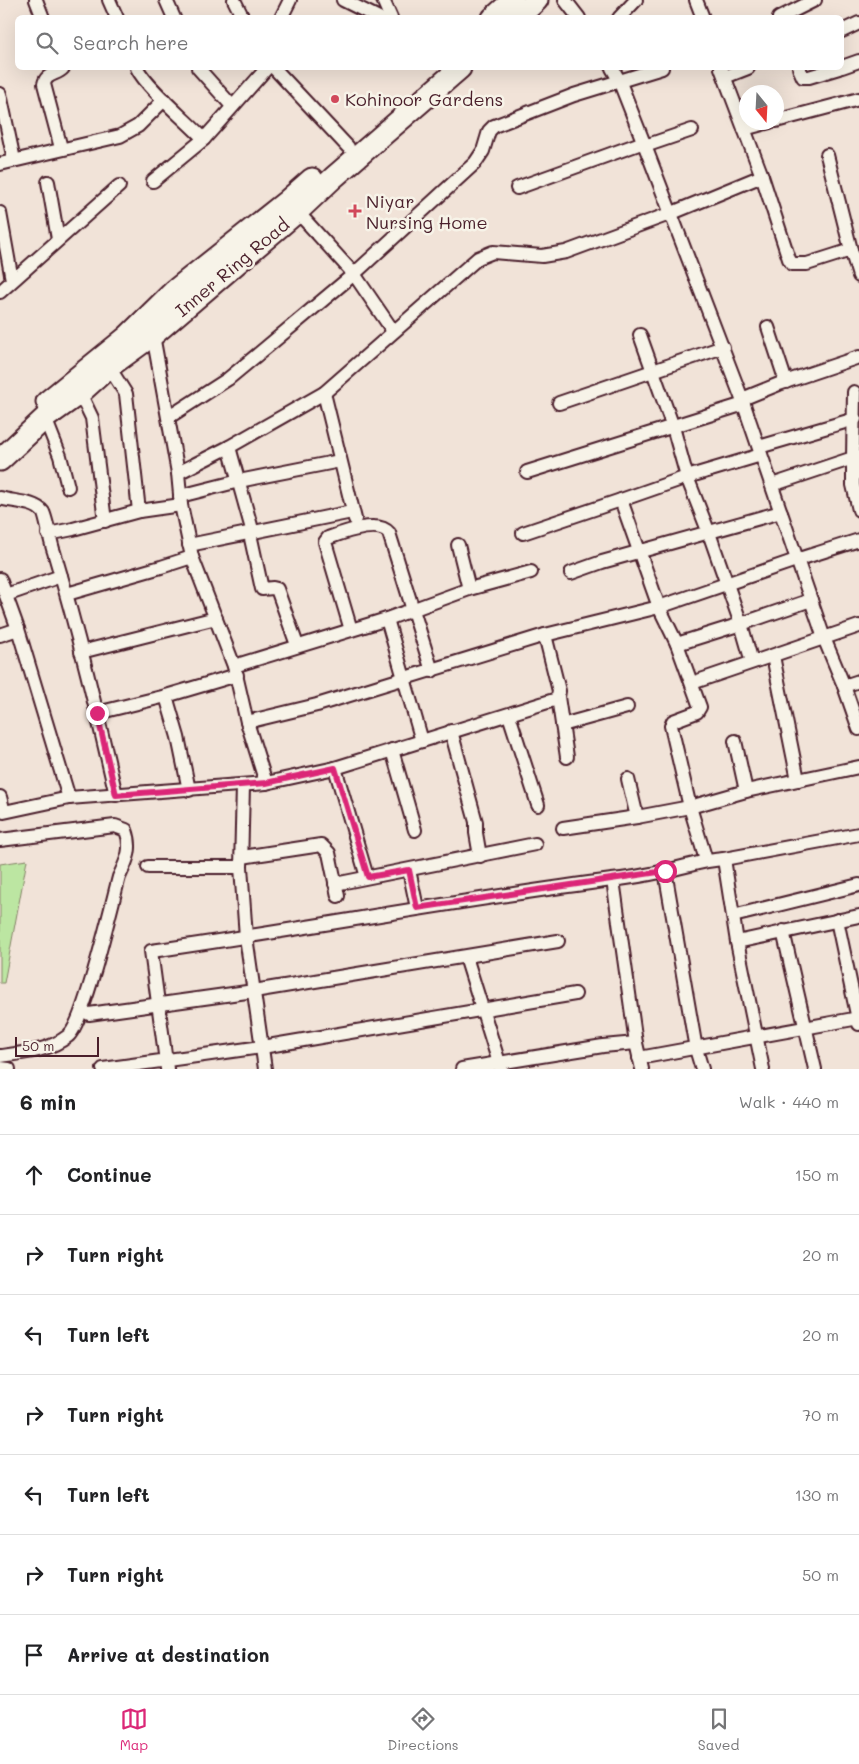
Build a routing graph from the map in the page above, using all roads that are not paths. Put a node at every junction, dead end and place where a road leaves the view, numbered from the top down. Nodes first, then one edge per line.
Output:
1 (36, 0) edge
2 (109, 0) edge
3 (166, 0) edge
4 (234, 0) edge
5 (290, 0) edge
6 (343, 0) edge
7 (383, 0) edge
8 (513, 0) edge
9 (537, 0) edge
10 (564, 0) edge
11 (636, 0) edge
12 (696, 0) edge
13 (815, 0) edge
14 (795, 9) edge
15 (42, 15) edge
16 (115, 15) edge
17 (173, 15) edge
18 (242, 15) edge
19 (282, 15) edge
20 (373, 15) edge
21 (390, 15) edge
22 (497, 15) edge
23 (521, 15) edge
24 (576, 15) edge
25 (622, 15) edge
26 (702, 15) edge
27 (859, 23) edge
28 (844, 30) edge
29 (859, 61) edge
30 (844, 66) edge
31 (61, 70) edge
32 (138, 70) edge
33 (200, 70) edge
34 (265, 70) edge
35 (276, 70) edge
36 (435, 70) edge
37 (458, 70) edge
38 (613, 70) edge
39 (655, 70) edge
40 (736, 70) edge
41 (800, 70) edge
42 (831, 70) edge
43 (723, 72) edge
44 (619, 80) junction
45 (0, 94) edge
46 (859, 99) edge
47 (164, 100) junction
48 (232, 106) junction
49 (739, 115) edge
50 (784, 119) edge
51 (692, 130) dead end
52 (744, 130) edge
53 (204, 139) junction
54 (644, 144) junction
55 (348, 147) junction
56 (61, 148) junction
57 (826, 155) dead end
58 (14, 160) junction
59 (0, 164) edge
60 (762, 176) junction
61 (153, 181) dead end
62 (48, 182) dead end
63 (119, 186) dead end
64 (518, 188) dead end
65 (293, 206) junction
66 (0, 213) edge
67 (672, 213) junction
68 (58, 240) junction
69 (851, 250) junction
70 (354, 274) junction
71 (859, 276) edge
72 (12, 280) junction
73 (0, 292) edge
74 (768, 327) dead end
75 (393, 331) junction
76 (153, 334) junction
77 (640, 335) dead end
78 (723, 347) junction
79 (859, 357) edge
80 (109, 367) junction
81 (653, 371) junction
82 (786, 382) junction
83 (80, 393) junction
84 (324, 393) junction
85 (856, 398) edge
86 (743, 402) junction
87 (559, 403) dead end
88 (169, 417) junction
89 (45, 418) junction
90 (855, 419) junction
91 (673, 427) junction
92 (856, 438) edge
93 (0, 444) edge
94 (229, 447) junction
95 (760, 451) junction
96 (856, 457) edge
97 (0, 460) edge
98 (340, 461) junction
99 (527, 472) dead end
100 (178, 473) junction
101 (687, 478) junction
102 (239, 481) junction
103 (772, 485) junction
104 (68, 487) dead end
105 (0, 498) edge
106 (621, 500) junction
107 (181, 501) junction
108 (859, 510) edge
109 (139, 511) junction
110 (352, 512) junction
111 (781, 512) junction
112 (105, 521) junction
113 (358, 529) junction
114 (252, 533) junction
115 (523, 533) dead end
116 (709, 533) junction
117 (48, 534) junction
118 (859, 540) edge
119 (458, 545) dead end
120 (191, 551) junction
121 (640, 552) junction
122 (796, 560) junction
123 (531, 572) dead end
124 (572, 573) dead end
125 (61, 576) junction
126 (0, 579) edge
127 (726, 584) junction
128 (469, 589) junction
129 (66, 594) junction
130 (6, 595) junction
131 (811, 600) junction
132 (660, 607) junction
133 (413, 609) junction
134 (216, 618) junction
135 (387, 619) junction
136 (741, 624) junction
137 (859, 626) edge
138 (18, 629) junction
139 (351, 630) junction
140 (0, 635) edge
141 (546, 635) junction
142 (824, 638) junction
143 (677, 644) junction
144 (297, 646) junction
145 (80, 652) junction
146 (773, 656) junction
147 (752, 662) junction
148 (236, 670) junction
149 (432, 671) junction
150 (404, 678) junction
151 (859, 681) edge
152 (692, 683) junction
153 (844, 686) junction
154 (166, 696) junction
155 (558, 697) junction
156 (627, 707) dead end
157 (97, 713) junction
158 (509, 715) junction
159 (247, 722) junction
160 (562, 725) junction
161 (859, 729) edge
162 (451, 731) junction
163 (422, 741) junction
164 (735, 741) dead end
165 (392, 750) junction
166 (567, 757) dead end
167 (859, 767) edge
168 (335, 768) junction
169 (628, 778) dead end
170 (798, 780) junction
171 (266, 783) junction
172 (243, 786) junction
173 (189, 790) junction
174 (746, 791) junction
175 (116, 795) junction
176 (0, 797) edge
177 (69, 798) junction
178 (538, 805) dead end
179 (690, 807) junction
180 (637, 818) junction
181 (563, 828) dead end
182 (415, 830) dead end
183 (859, 834) edge
184 (0, 840) edge
185 (535, 844) dead end
186 (480, 856) junction
187 (724, 859) junction
188 (706, 860) junction
189 (242, 862) junction
190 (148, 867) dead end
191 (409, 870) junction
192 (665, 871) junction
193 (368, 877) junction
194 (613, 880) junction
195 (335, 884) junction
196 (859, 885) edge
197 (338, 896) dead end
198 (417, 908) junction
199 (733, 916) junction
200 (859, 916) edge
201 (837, 920) junction
202 (783, 931) junction
203 (246, 937) junction
204 (558, 942) dead end
205 (737, 942) junction
206 (466, 957) junction
207 (254, 991) junction
208 (575, 994) dead end
209 (157, 1004) junction
210 (482, 1009) junction
211 (89, 1014) dead end
212 (859, 1020) edge
213 (806, 1029) junction
214 (756, 1037) junction
215 (636, 1042) junction
216 (262, 1046) junction
217 (696, 1049) junction
218 (0, 1056) edge
219 (640, 1064) edge
220 (167, 1065) edge
221 (500, 1066) edge
222 (0, 1068) edge
223 (9, 1069) edge
224 (102, 1069) edge
225 (265, 1069) edge
226 (462, 1069) edge
227 (702, 1069) edge
228 (763, 1069) edge
229 (815, 1069) edge

1 - 15 street
2 - 16 street
3 - 17 street
4 - 18 street
5 - 19 street
6 - 20 street
7 - 21 street
8 - 22 highway
9 - 23 highway
10 - 24 street
11 - 25 street
12 - 26 street
13 - 14 street
27 - 28 street
29 - 30 street
31 - 56 street
32 - 47 street
33 - 48 street
34 - 48 street
35 - 55 street
36 - 55 highway, Inner Ring Road
37 - 65 highway, Inner Ring Road
38 - 44 street
39 - 44 street
40 - 43 street
41 - 42 street
43 - 49 street
44 - 54 street
44 - 70 street
45 - 58 street
46 - 50 street
47 - 53 street
47 - 56 street
48 - 53 street
51 - 54 street
52 - 60 street
53 - 61 street
54 - 64 street
54 - 67 street
55 - 65 highway, Inner Ring Road
56 - 58 street
57 - 69 street
58 - 59 street
60 - 67 street
60 - 69 street
62 - 68 street
63 - 68 street
65 - 70 street
65 - 76 highway, Inner Ring Road
65 - 93 highway, Inner Ring Road
66 - 72 street
67 - 75 street
67 - 78 street
68 - 72 street
69 - 71 street
70 - 75 street
70 - 88 street
72 - 73 street
74 - 82 street
75 - 84 street
76 - 80 highway, Inner Ring Road
76 - 88 street
77 - 81 street
78 - 81 street
78 - 86 street
79 - 82 street
80 - 83 highway, Inner Ring Road
80 - 109 street
81 - 87 street
81 - 91 street
82 - 86 street
83 - 89 highway, Inner Ring Road
83 - 112 street
84 - 94 street
84 - 98 street
85 - 90 street
86 - 91 street
86 - 95 street
88 - 100 street
89 - 97 highway, Inner Ring Road
89 - 104 street
90 - 92 street
90 - 95 street
91 - 99 street
91 - 101 street
92 - 96 street
94 - 100 street
94 - 102 street
95 - 101 street
95 - 103 street
96 - 103 street
96 - 108 street
98 - 102 street
98 - 110 street
100 - 107 street
101 - 106 street
101 - 116 street
102 - 107 street
102 - 114 street
103 - 111 street
105 - 117 street
106 - 115 street
106 - 121 street
107 - 109 street
107 - 120 street
109 - 112 street
110 - 113 street
110 - 114 street
111 - 116 street
111 - 122 street
112 - 117 street
113 - 133 street
113 - 139 street
114 - 120 street
114 - 144 street
116 - 121 street
116 - 127 street
117 - 125 street
118 - 122 street
119 - 128 street
120 - 129 street
120 - 134 street
121 - 124 street
121 - 132 street
122 - 127 street
122 - 131 street
123 - 128 street
125 - 129 street
125 - 130 street
126 - 130 street
127 - 132 street
127 - 136 street
128 - 133 street
129 - 145 street
130 - 138 street
131 - 136 street
131 - 142 street
132 - 141 street
132 - 143 street
133 - 135 street
133 - 149 street
134 - 145 street
134 - 148 street
135 - 139 street
135 - 150 street
136 - 143 street
136 - 147 street
137 - 142 street
138 - 140 street
138 - 177 street
139 - 144 street
141 - 149 street
141 - 155 street
142 - 146 street
142 - 153 street
143 - 152 street
144 - 148 street
145 - 157 street
146 - 147 street
146 - 170 street
147 - 152 street
148 - 154 street
148 - 159 street
149 - 150 street
150 - 159 street
150 - 163 street
151 - 153 street
152 - 179 street
153 - 161 street
154 - 157 street
154 - 173 street
155 - 158 street
155 - 160 street
156 - 160 street
157 - 175 street
158 - 162 street
158 - 178 street
159 - 171 street
160 - 166 street
162 - 163 street
162 - 186 street
163 - 165 street
164 - 174 street
165 - 168 street
165 - 182 street
167 - 170 street
168 - 171 street
168 - 193 street
169 - 180 street
170 - 174 street
171 - 172 street
172 - 173 street
172 - 189 street
173 - 175 street
174 - 179 street
175 - 177 street
176 - 177 street
179 - 180 street
179 - 188 street
180 - 181 street
183 - 187 street
184 - 218 street
185 - 186 street
186 - 191 street
187 - 188 street
187 - 199 street
188 - 192 street
189 - 190 street
189 - 195 street
189 - 203 street
191 - 193 street
191 - 198 street
192 - 194 street
192 - 217 street
193 - 195 street
194 - 198 street
194 - 215 street
195 - 197 street
196 - 199 street
198 - 203 street
199 - 205 street
200 - 201 street
201 - 202 street
201 - 212 street
202 - 205 street
202 - 213 street
203 - 207 street
203 - 209 street
204 - 206 street
205 - 214 street
206 - 207 street
206 - 210 street
207 - 209 street
207 - 216 street
208 - 210 street
209 - 211 street
209 - 220 street
210 - 216 street
210 - 221 street
212 - 213 street
213 - 214 street
213 - 229 street
214 - 217 street
214 - 228 street
215 - 219 street
215 - 221 street
216 - 220 street
216 - 225 street
217 - 219 street
217 - 227 street
220 - 224 street
221 - 226 street
222 - 223 street

